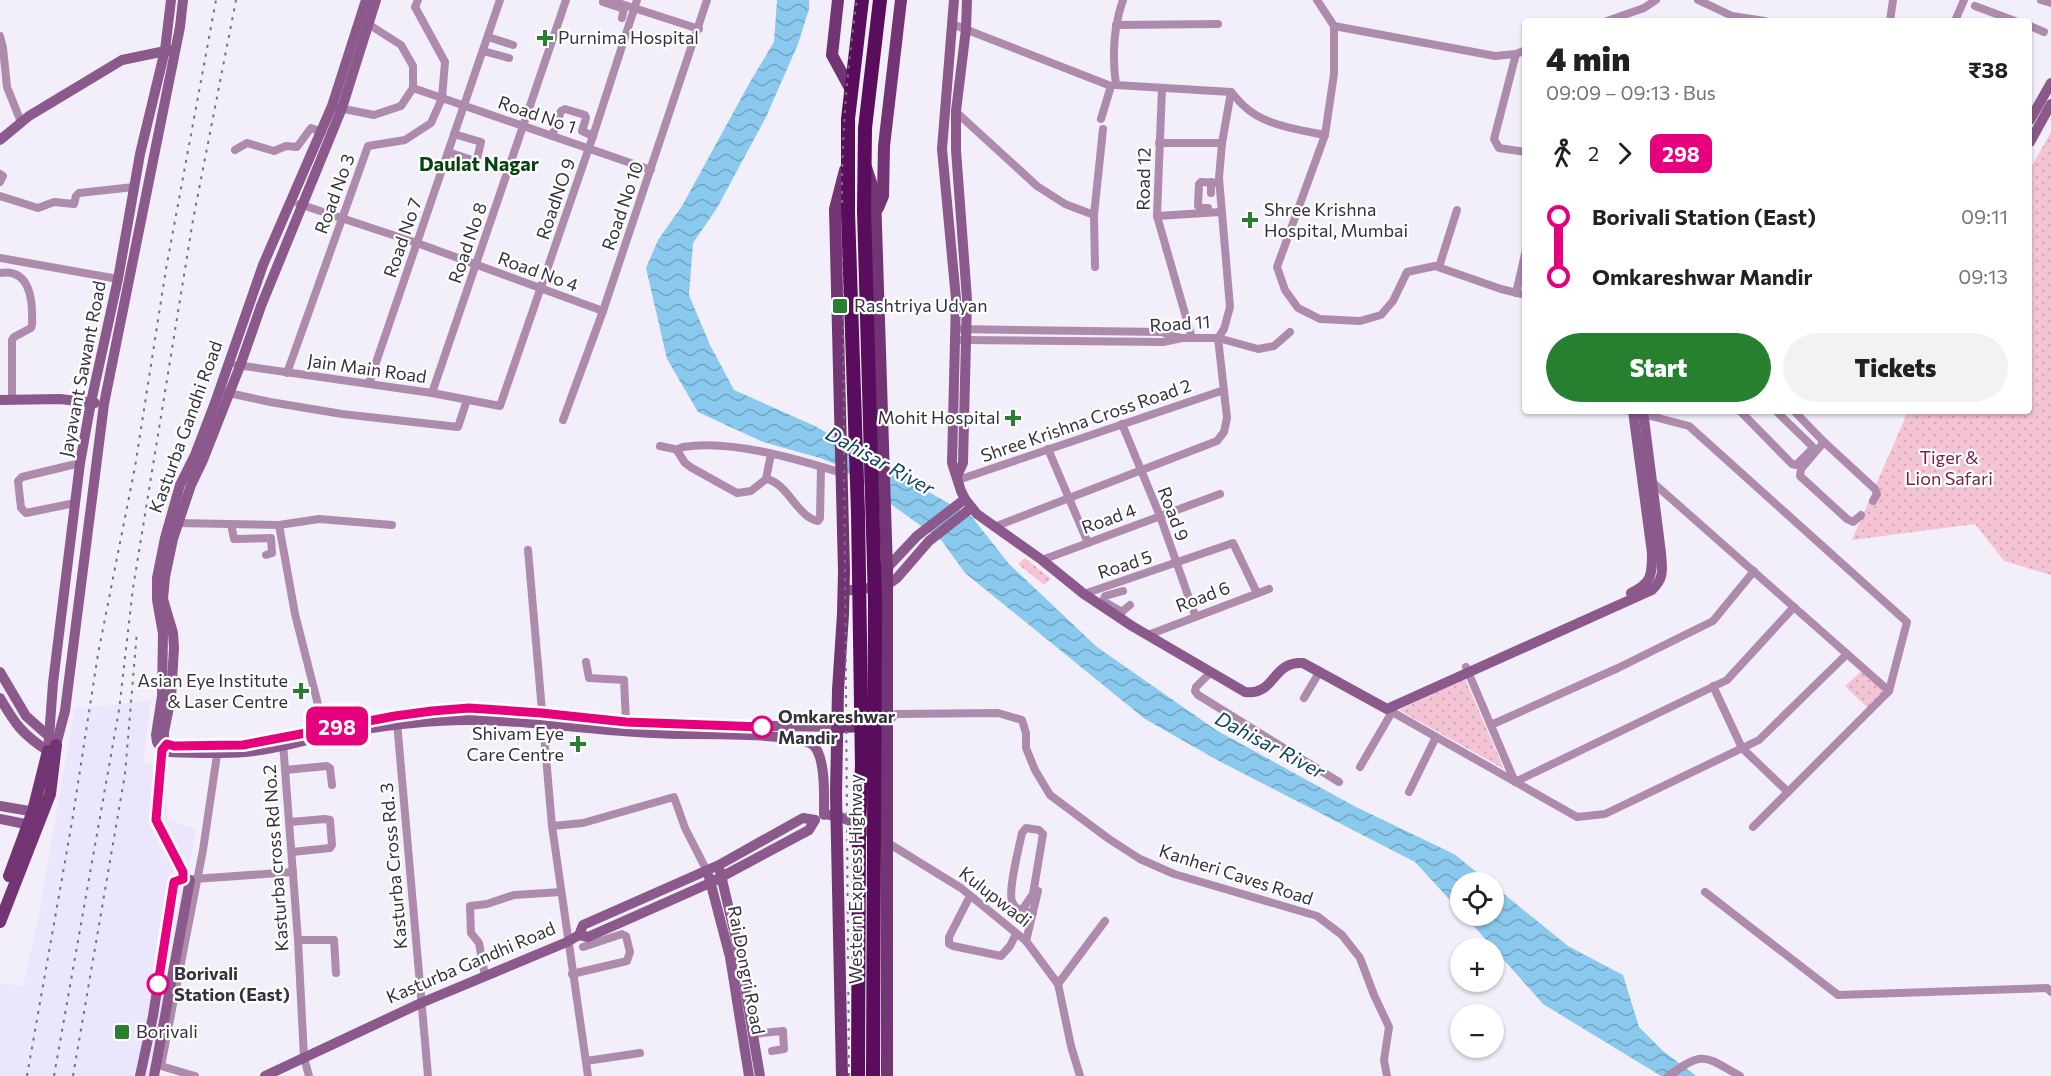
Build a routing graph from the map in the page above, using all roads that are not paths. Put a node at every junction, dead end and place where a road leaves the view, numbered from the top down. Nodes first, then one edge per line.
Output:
1 (171, 0) edge
2 (183, 0) edge
3 (366, 0) edge
4 (376, 0) edge
5 (418, 0) edge
6 (500, 0) edge
7 (566, 0) edge
8 (707, 0) edge
9 (838, 0) edge
10 (862, 0) edge
11 (880, 0) edge
12 (901, 0) edge
13 (954, 0) edge
14 (967, 0) edge
15 (1123, 0) edge
16 (1317, 0) edge
17 (1327, 0) edge
18 (1656, 0) edge
19 (1698, 0) edge
20 (1893, 0) edge
21 (1964, 0) edge
22 (2041, 0) edge
23 (609, 3) edge
24 (2051, 3) edge
25 (1975, 6) dead end
26 (1325, 12) junction
27 (628, 13) edge
28 (1616, 18) edge
29 (1745, 18) edge
30 (1890, 18) edge
31 (1956, 18) edge
32 (2007, 18) edge
33 (365, 22) junction
34 (952, 24) junction
35 (1218, 24) dead end
36 (1116, 25) junction
37 (1334, 26) junction
38 (2032, 27) edge
39 (699, 29) junction
40 (966, 29) junction
41 (2044, 32) dead end
42 (0, 36) edge
43 (489, 38) junction
44 (513, 45) dead end
45 (170, 50) junction
46 (484, 51) junction
47 (1522, 52) edge
48 (1516, 54) junction
49 (509, 58) dead end
50 (2051, 83) edge
51 (413, 88) junction
52 (1162, 88) junction
53 (851, 90) junction
54 (1231, 92) junction
55 (442, 98) junction
56 (2051, 104) edge
57 (464, 106) junction
58 (337, 107) junction
59 (951, 110) junction
60 (2032, 116) edge
61 (1101, 119) dead end
62 (21, 122) junction
63 (524, 126) junction
64 (1103, 129) dead end
65 (322, 132) junction
66 (456, 134) junction
67 (1325, 135) junction
68 (552, 136) junction
69 (593, 136) junction
70 (2032, 138) edge
71 (0, 140) edge
72 (1159, 143) junction
73 (1222, 143) junction
74 (589, 148) junction
75 (235, 150) dead end
76 (1522, 151) edge
77 (450, 152) junction
78 (847, 160) junction
79 (651, 170) junction
80 (0, 174) edge
81 (0, 182) edge
82 (1215, 182) junction
83 (134, 187) junction
84 (1211, 193) dead end
85 (0, 196) edge
86 (297, 203) junction
87 (1208, 208) dead end
88 (1456, 210) dead end
89 (870, 212) junction
90 (1221, 212) junction
91 (1094, 215) junction
92 (1157, 216) junction
93 (341, 219) junction
94 (417, 243) junction
95 (0, 258) edge
96 (476, 265) junction
97 (1095, 267) dead end
98 (1439, 267) junction
99 (1522, 267) edge
100 (260, 272) junction
101 (0, 273) edge
102 (272, 278) junction
103 (118, 279) junction
104 (540, 290) junction
105 (1516, 293) junction
106 (1522, 294) edge
107 (603, 311) junction
108 (1290, 332) dead end
109 (961, 335) junction
110 (1192, 338) junction
111 (1218, 338) junction
112 (235, 364) junction
113 (287, 374) junction
114 (369, 383) junction
115 (1224, 390) junction
116 (224, 391) junction
117 (432, 393) junction
118 (0, 400) edge
119 (12, 400) junction
120 (467, 400) junction
121 (91, 402) junction
122 (104, 404) junction
123 (500, 406) joint
124 (1638, 414) edge
125 (1645, 414) edge
126 (1743, 414) edge
127 (1779, 414) edge
128 (1797, 414) edge
129 (563, 420) dead end
130 (1122, 424) junction
131 (1760, 428) dead end
132 (1824, 442) junction
133 (1772, 445) junction
134 (660, 446) dead end
135 (1047, 449) junction
136 (679, 450) junction
137 (771, 454) junction
138 (1846, 462) junction
139 (80, 463) junction
140 (821, 467) junction
141 (1140, 471) junction
142 (842, 475) junction
143 (957, 478) junction
144 (1857, 478) dead end
145 (766, 479) junction
146 (1647, 479) junction
147 (1220, 494) dead end
148 (1069, 499) junction
149 (1873, 501) dead end
150 (75, 503) junction
151 (963, 507) junction
152 (1861, 515) dead end
153 (1160, 516) junction
154 (885, 519) junction
155 (174, 523) junction
156 (231, 524) junction
157 (279, 525) junction
158 (393, 525) dead end
159 (994, 527) junction
160 (71, 533) junction
161 (87, 535) junction
162 (1088, 543) junction
163 (528, 550) dead end
164 (266, 555) dead end
165 (1042, 560) junction
166 (1176, 564) junction
167 (887, 568) junction
168 (844, 571) junction
169 (1754, 571) junction
170 (886, 586) junction
171 (1269, 589) dead end
172 (1111, 590) junction
173 (843, 591) junction
174 (1123, 591) dead end
175 (1257, 593) junction
176 (1084, 594) junction
177 (1130, 605) dead end
178 (1794, 607) junction
179 (62, 611) junction
180 (77, 612) junction
181 (1120, 614) junction
182 (1195, 615) junction
183 (1148, 634) junction
184 (1847, 654) junction
185 (586, 662) dead end
186 (1467, 670) junction
187 (1320, 671) junction
188 (0, 672) edge
189 (1210, 672) junction
190 (54, 675) junction
191 (69, 676) junction
192 (1713, 686) junction
193 (1889, 691) junction
194 (0, 698) edge
195 (1304, 698) dead end
196 (1387, 709) junction
197 (26, 716) junction
198 (542, 718) junction
199 (397, 721) junction
200 (626, 722) junction
201 (14, 723) junction
202 (887, 725) junction
203 (1491, 725) junction
204 (838, 727) junction
205 (325, 732) junction
206 (1436, 737) junction
207 (282, 741) junction
208 (51, 744) junction
209 (165, 747) junction
210 (1742, 748) junction
211 (218, 750) junction
212 (1360, 766) dead end
213 (285, 770) junction
214 (1339, 782) dead end
215 (1515, 782) junction
216 (332, 785) dead end
217 (1409, 792) dead end
218 (1788, 792) junction
219 (0, 806) edge
220 (829, 807) junction
221 (39, 813) junction
222 (0, 819) edge
223 (290, 822) junction
224 (33, 825) junction
225 (552, 826) junction
226 (1753, 827) dead end
227 (888, 843) junction
228 (292, 852) junction
229 (719, 866) junction
230 (707, 871) junction
231 (293, 872) junction
232 (722, 877) junction
233 (190, 879) junction
234 (710, 883) junction
235 (1040, 886) dead end
236 (561, 892) junction
237 (1705, 892) dead end
238 (970, 896) junction
239 (0, 900) edge
240 (1022, 910) junction
241 (1033, 913) junction
242 (1105, 921) dead end
243 (0, 922) edge
244 (1016, 934) junction
245 (579, 935) junction
246 (298, 940) junction
247 (1026, 941) junction
248 (567, 942) junction
249 (583, 947) dead end
250 (336, 974) dead end
251 (572, 974) junction
252 (484, 976) junction
253 (1058, 984) junction
254 (2051, 992) edge
255 (421, 1003) junction
256 (743, 1008) junction
257 (753, 1034) junction
258 (772, 1051) dead end
259 (640, 1053) dead end
260 (751, 1054) junction
261 (304, 1058) junction
262 (586, 1061) junction
263 (140, 1076) edge
264 (154, 1076) edge
265 (195, 1076) edge
266 (265, 1076) edge
267 (309, 1076) edge
268 (428, 1076) edge
269 (588, 1076) edge
270 (749, 1076) edge
271 (760, 1076) edge
272 (842, 1076) edge
273 (858, 1076) edge
274 (873, 1076) edge
275 (887, 1076) edge
276 (1080, 1076) edge
277 (1387, 1076) edge
278 (1668, 1076) edge
279 (1740, 1076) edge

1 - 45 street, Jayavant Sawant Road
2 - 45 street, Jayavant Sawant Road
3 - 33 street, Kasturba Gandhi Road
4 - 33 street, Kasturba Gandhi Road
5 - 55 street, Road No 3
6 - 43 street, Road No 7
7 - 63 street, Road No 8
8 - 39 street, Road No 10
9 - 53 main road
10 - 53 highway, Western Express Highway
11 - 89 highway, Western Express Highway
12 - 89 main road
13 - 34 street
14 - 40 street
15 - 36 street
16 - 26 street
17 - 26 street
18 - 28 street
19 - 29 street
20 - 30 street
21 - 31 street
22 - 24 street
23 - 27 street
25 - 32 street
26 - 37 street
27 - 39 street
27 - 69 street, RoadNO 9
33 - 51 street
33 - 58 street, Kasturba Gandhi Road
34 - 40 street
34 - 59 street
35 - 36 street
36 - 52 street
37 - 48 street
37 - 67 street
38 - 41 street
39 - 79 street, Road No 10
40 - 59 street
40 - 61 street
42 - 62 street
43 - 44 street
43 - 46 street, Road No 7
45 - 62 street
45 - 83 street, Jayavant Sawant Road
45 - 122 street, Jayavant Sawant Road
46 - 49 street
46 - 57 street, Road No 7
47 - 48 street
48 - 76 street
50 - 60 street
51 - 55 street, Road No 1
51 - 58 street
52 - 54 street
52 - 72 street, Road 12
53 - 78 highway, Western Express Highway
54 - 67 street
54 - 73 street, Road 11
55 - 57 street, Road No 1
55 - 93 street, Road No 3
56 - 70 street
57 - 63 street, Road No 1
57 - 66 street, Road No 7
58 - 65 street, Kasturba Gandhi Road
58 - 86 street, Kasturba Gandhi Road
59 - 91 street
59 - 109 street
62 - 71 street
63 - 68 street, Road No 1
63 - 96 street, Road No 8
64 - 91 street
65 - 75 street
65 - 86 street, Kasturba Gandhi Road
66 - 77 street, Road No 7
66 - 77 street
67 - 98 street
68 - 69 street
68 - 74 street, Road No 1
69 - 74 street, RoadNO 9
72 - 73 street
72 - 92 street, Road 12
73 - 82 street, Road 11
74 - 79 street, Road No 1
74 - 104 street, RoadNO 9
77 - 94 street, Road No 7
78 - 142 main road
78 - 273 highway, Western Express Highway, bridge
79 - 107 street, Road No 10
80 - 81 street
82 - 84 street
82 - 87 street
82 - 90 street, Road 11
83 - 85 street
83 - 103 street, Jayavant Sawant Road
86 - 93 street, Road No 4
86 - 100 street, Kasturba Gandhi Road
86 - 102 street, Kasturba Gandhi Road
88 - 98 street
89 - 154 main road
89 - 274 highway, Western Express Highway, bridge
90 - 92 street
90 - 111 street, Road 11
91 - 97 street
92 - 110 street, Road 12
93 - 94 street, Road No 4
93 - 113 street, Road No 3
94 - 96 street, Road No 4
94 - 114 street, Road No 7
95 - 103 street
96 - 104 street, Road No 4
96 - 117 street, Road No 8
98 - 105 street
99 - 105 street
100 - 102 street
100 - 112 street, Kasturba Gandhi Road
101 - 119 street
102 - 112 street, Kasturba Gandhi Road
103 - 121 street, Jayavant Sawant Road
104 - 107 street, Road No 4
104 - 123 street, RoadNO 9
105 - 106 street
107 - 129 street, Road No 10
108 - 111 street
109 - 110 street, Road 11
109 - 143 street
110 - 111 street, Road 11
111 - 115 street
112 - 113 street, Jain Main Road
112 - 116 street, Kasturba Gandhi Road
113 - 114 street, Jain Main Road
114 - 117 street, Jain Main Road
115 - 130 street, Shree Krishna Cross Road 2
115 - 141 street
116 - 120 street
116 - 155 street, Kasturba Gandhi Road
117 - 120 street, Jain Main Road
118 - 119 street
119 - 121 street
120 - 123 street, Jain Main Road
121 - 122 street
121 - 139 street, Jayavant Sawant Road
122 - 161 street, Jayavant Sawant Road
124 - 146 street
125 - 193 street
126 - 133 street
127 - 133 street
128 - 132 street
130 - 135 street, Shree Krishna Cross Road 2
130 - 141 street, Road 9
131 - 133 street
132 - 138 street
132 - 152 street
134 - 136 street
135 - 143 street, Shree Krishna Cross Road 2
135 - 148 street
136 - 137 street
136 - 145 street
137 - 140 street
137 - 145 street
138 - 144 street
138 - 149 street
139 - 150 street, Jayavant Sawant Road
139 - 150 street
140 - 142 street
140 - 145 street
141 - 148 street
141 - 153 street, Road 9
142 - 154 main road
142 - 168 main road
143 - 151 street
146 - 169 street
146 - 186 street
147 - 153 street, Road 4
148 - 159 street
148 - 162 street
150 - 160 street, Jayavant Sawant Road
151 - 159 street
151 - 167 street
151 - 170 street
153 - 162 street, Road 4
153 - 166 street, Road 9
154 - 167 main road
155 - 156 street
155 - 209 street, Kasturba Gandhi Road
156 - 157 street
156 - 164 street
157 - 158 street
157 - 205 street
159 - 165 street
160 - 161 street
160 - 179 street, Jayavant Sawant Road
161 - 180 street, Jayavant Sawant Road
162 - 165 street, Road 4
163 - 198 street
165 - 176 street
166 - 172 street, Road 5
166 - 175 street, Road 5
166 - 182 street, Road 9
167 - 168 street
167 - 170 main road
168 - 173 main road
169 - 178 street
169 - 203 street
170 - 173 street
170 - 202 main road
171 - 175 street, Road 6
172 - 174 street
172 - 176 street, Road 5
172 - 181 street
173 - 204 main road
175 - 182 street, Road 6
176 - 181 street
177 - 181 street
178 - 184 street
178 - 192 street
179 - 180 street
179 - 190 street, Jayavant Sawant Road
180 - 191 street, Jayavant Sawant Road
181 - 183 street
182 - 183 street, Road 6
183 - 189 street
184 - 193 street
184 - 210 street
185 - 200 street
186 - 196 street
186 - 203 street
187 - 189 street
187 - 195 street
187 - 196 street
188 - 197 street
189 - 214 street
190 - 191 street
190 - 208 street, Jayavant Sawant Road
191 - 208 street, Jayavant Sawant Road
192 - 210 street
192 - 215 street
193 - 218 street
194 - 201 street
196 - 206 street
196 - 212 street
197 - 201 street
197 - 208 street
198 - 199 street
198 - 200 street
198 - 220 street
198 - 225 street
199 - 205 street
199 - 255 street, Kasturba Cross Rd. 3
200 - 204 street
201 - 208 street
202 - 204 main road
202 - 227 main road
202 - 277 street, Kanheri Caves Road
203 - 215 street
204 - 220 main road
205 - 207 street
206 - 215 street
206 - 217 street
207 - 211 street
207 - 213 street, Kasturba cross Rd No.2
208 - 221 main road
209 - 211 street
209 - 233 street, Kasturba Gandhi Road
210 - 215 street
210 - 218 street
211 - 233 street
213 - 216 street
213 - 223 street, Kasturba cross Rd No.2
218 - 226 street
219 - 221 street
220 - 227 street, Kulupwadi
220 - 229 street, Kasturba Gandhi Road
220 - 232 street
220 - 272 main road
221 - 224 main road
222 - 224 street
223 - 228 street, Kasturba cross Rd No.2
223 - 228 street
224 - 239 main road
224 - 243 main road
225 - 230 street
225 - 236 street
227 - 238 street, Kulupwadi
227 - 275 main road
228 - 231 street, Kasturba cross Rd No.2
229 - 230 street, Kasturba Gandhi Road
229 - 232 street
230 - 234 street, Rai Dongri Road
230 - 245 street, Kasturba Gandhi Road
231 - 233 street
231 - 246 street, Kasturba cross Rd No.2
232 - 234 street
232 - 256 street
233 - 263 street
233 - 264 street
233 - 265 street
234 - 245 street
234 - 256 street, Rai Dongri Road
235 - 241 street
236 - 248 street
236 - 252 street
237 - 254 street
238 - 244 street, Kulupwadi
238 - 244 street
240 - 240 street
240 - 241 street
241 - 247 street
242 - 253 street
244 - 247 street, Kulupwadi
245 - 248 street, Kasturba Gandhi Road
246 - 250 street
246 - 261 street, Kasturba cross Rd No.2
247 - 253 street, Kulupwadi
248 - 251 street
248 - 252 street, Kasturba Gandhi Road
249 - 251 street
251 - 262 street
252 - 255 street, Kasturba Gandhi Road
253 - 276 street, Kulupwadi
255 - 261 street, Kasturba Gandhi Road
255 - 268 street, Kasturba Cross Rd. 3
256 - 257 street
256 - 260 street, Rai Dongri Road
257 - 258 street
257 - 260 street
259 - 262 street
260 - 270 street, Rai Dongri Road
260 - 271 street
261 - 266 street, Kasturba Gandhi Road
261 - 267 street, Kasturba cross Rd No.2
262 - 269 street
278 - 279 street

